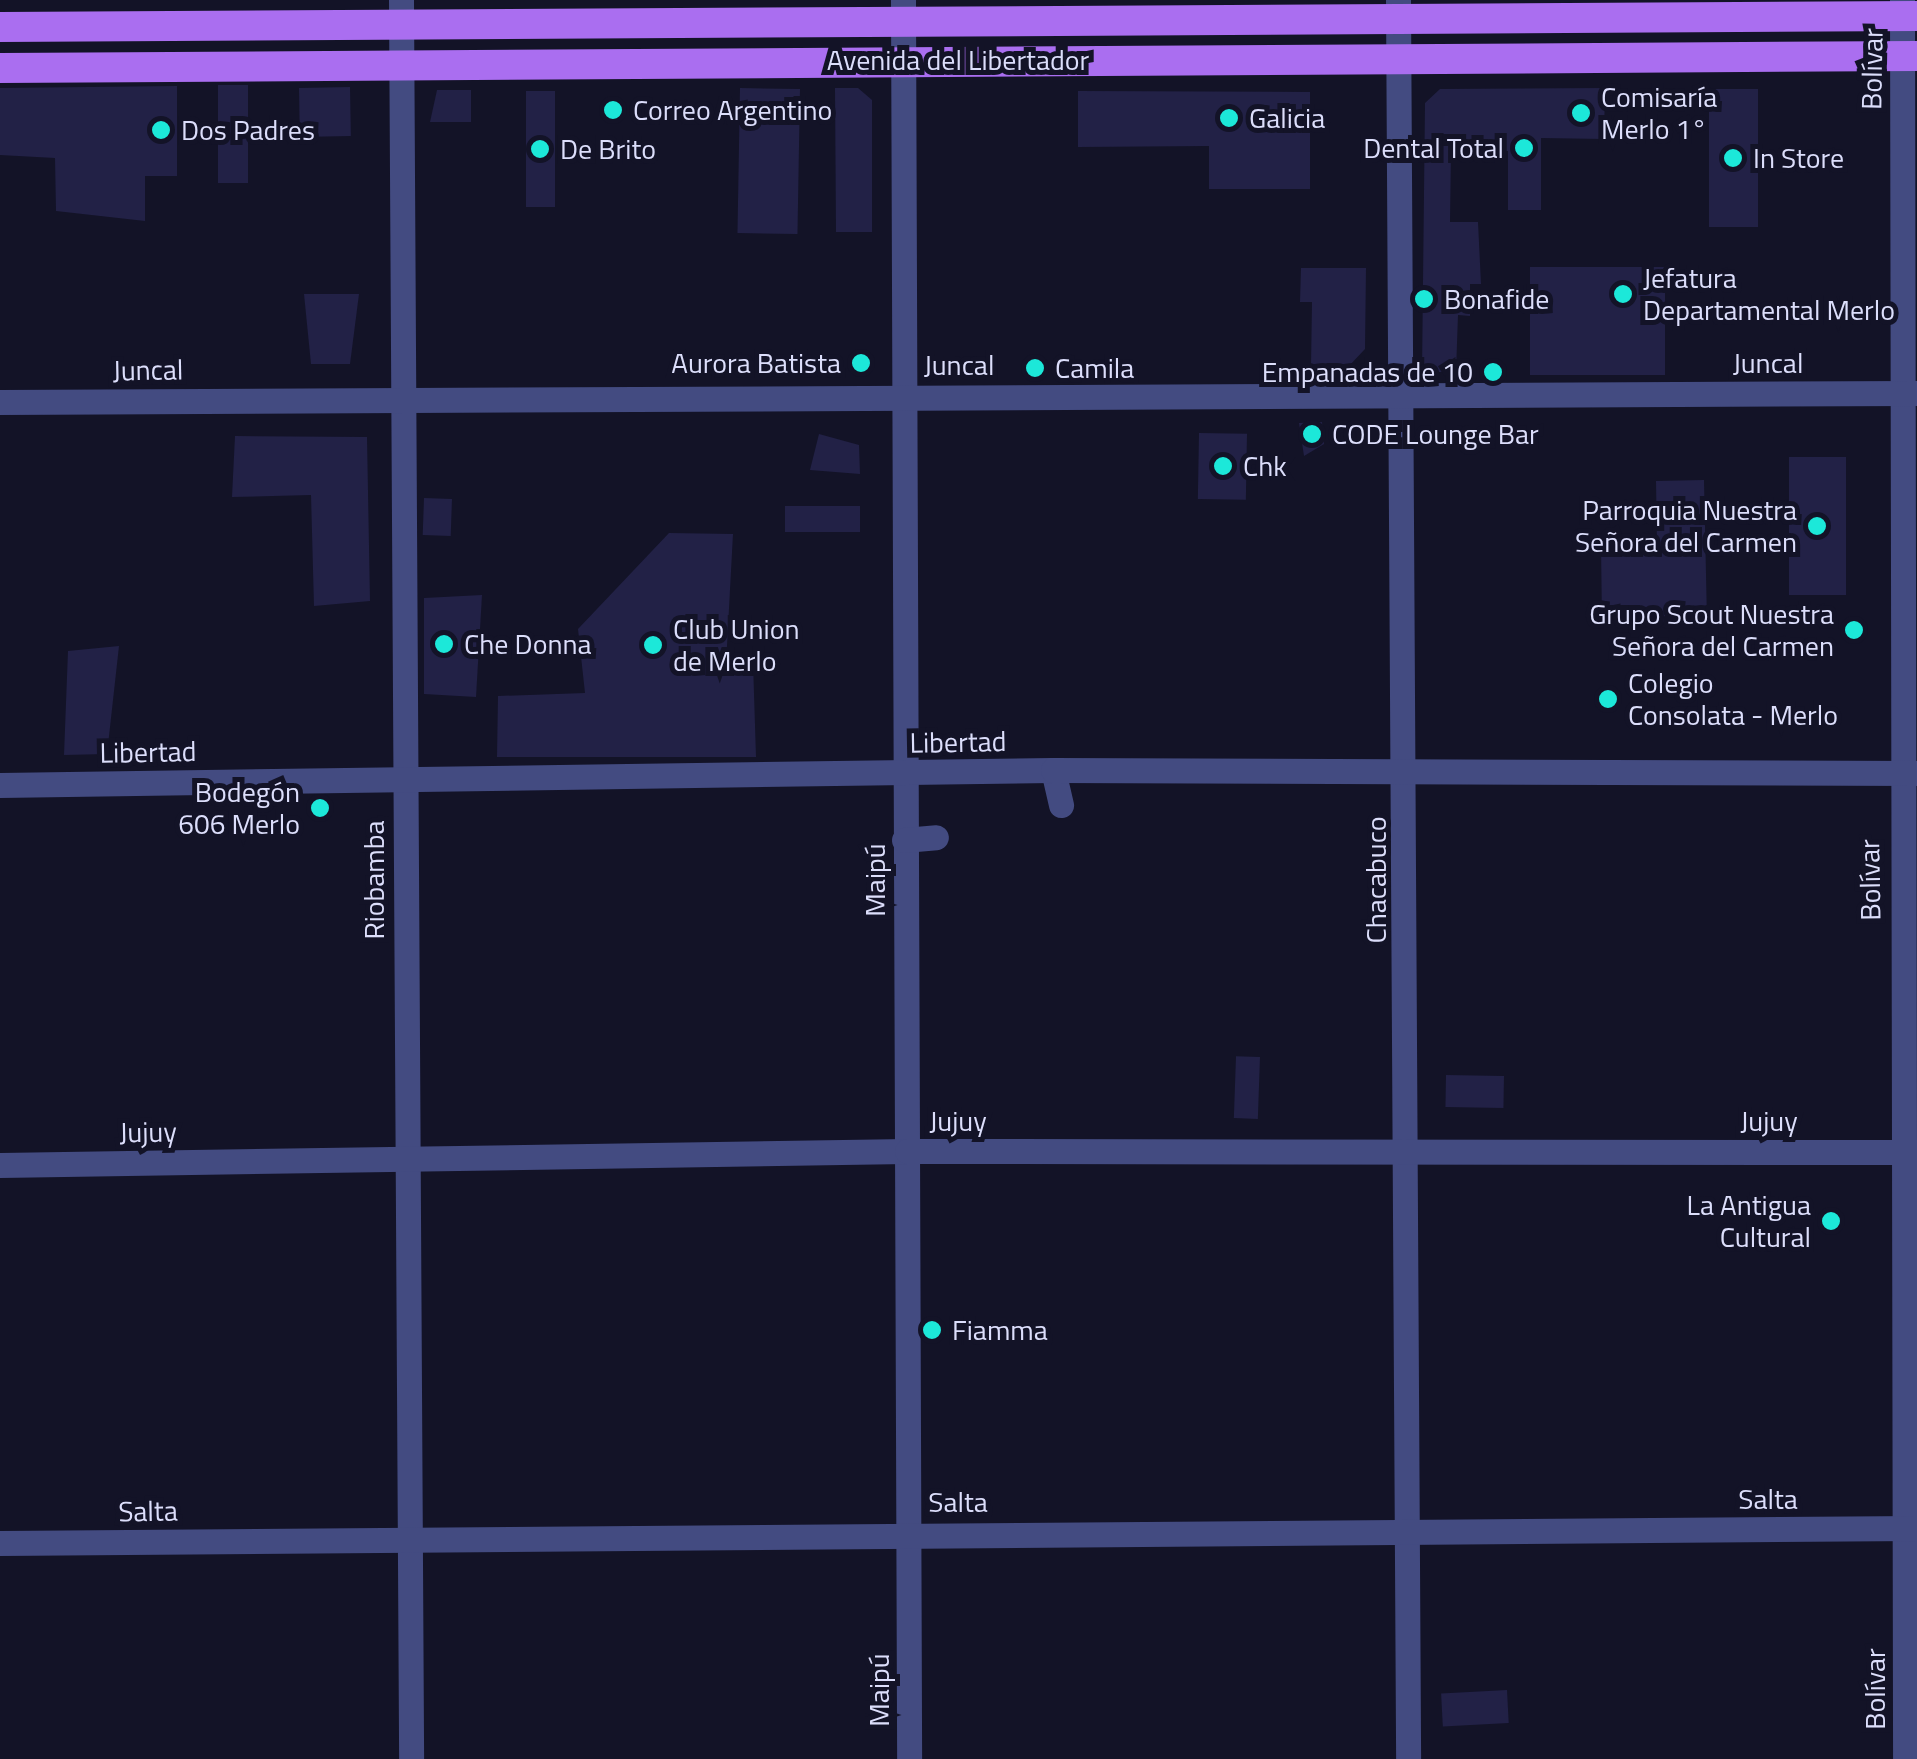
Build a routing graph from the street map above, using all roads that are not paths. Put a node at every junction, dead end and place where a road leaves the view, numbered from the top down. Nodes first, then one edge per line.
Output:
1 (1398, 9) edge
2 (903, 11) edge
3 (1907, 11) edge
4 (401, 13) edge
5 (0, 27) edge
6 (1910, 56) edge
7 (1398, 59) junction
8 (903, 61) junction
9 (401, 65) junction
10 (0, 68) edge
11 (902, 394) junction
12 (1907, 394) edge
13 (400, 396) junction
14 (1400, 397) junction
15 (0, 402) edge
16 (1053, 770) junction
17 (1406, 772) junction
18 (1908, 773) edge
19 (904, 774) junction
20 (404, 776) junction
21 (0, 785) edge
22 (1061, 805) dead end
23 (936, 837) dead end
24 (904, 840) junction
25 (1407, 1149) junction
26 (907, 1151) junction
27 (1910, 1152) edge
28 (407, 1157) junction
29 (0, 1164) edge
30 (1911, 1528) edge
31 (1406, 1530) junction
32 (909, 1532) junction
33 (411, 1536) junction
34 (0, 1543) edge
35 (411, 1759) edge
36 (909, 1759) edge
37 (1408, 1759) edge
38 (1905, 1759) edge

1 - 2 main road, Avenida del Libertador
1 - 3 main road, Avenida del Libertador
1 - 7 street, Chacabuco
2 - 4 main road, Avenida del Libertador
2 - 8 street, Maipú
3 - 6 street, Bolívar
4 - 5 main road, Avenida del Libertador
4 - 9 street, Riobamba
6 - 7 main road, Avenida del Libertador
6 - 12 street, Bolívar
7 - 8 main road, Avenida del Libertador
7 - 14 street, Chacabuco
8 - 9 main road, Avenida del Libertador
8 - 11 street, Maipú
9 - 10 main road, Avenida del Libertador
9 - 13 street, Riobamba
11 - 13 street, Juncal
11 - 14 street, Juncal
11 - 19 street, Maipú
12 - 14 street, Juncal
12 - 18 street, Bolívar
13 - 15 street, Juncal
13 - 20 street, Riobamba
14 - 17 street, Chacabuco
16 - 17 street, Libertad
16 - 19 street, Libertad
16 - 22 street
17 - 18 street, Libertad
17 - 25 street, Chacabuco
18 - 27 street, Bolívar
19 - 20 street, Libertad
19 - 24 street, Maipú
20 - 21 street, Libertad
20 - 28 street, Riobamba
23 - 24 street
24 - 26 street, Maipú
25 - 26 street, Jujuy
25 - 27 street, Jujuy
25 - 31 street, Chacabuco
26 - 28 street, Jujuy
26 - 32 street, Maipú
27 - 30 street, Bolívar
28 - 29 street, Jujuy
28 - 33 street, Riobamba
30 - 31 street, Salta
30 - 38 street, Bolívar
31 - 32 street, Salta
31 - 37 street, Chacabuco
32 - 33 street, Salta
32 - 36 street, Maipú
33 - 34 street, Salta
33 - 35 street, Riobamba

